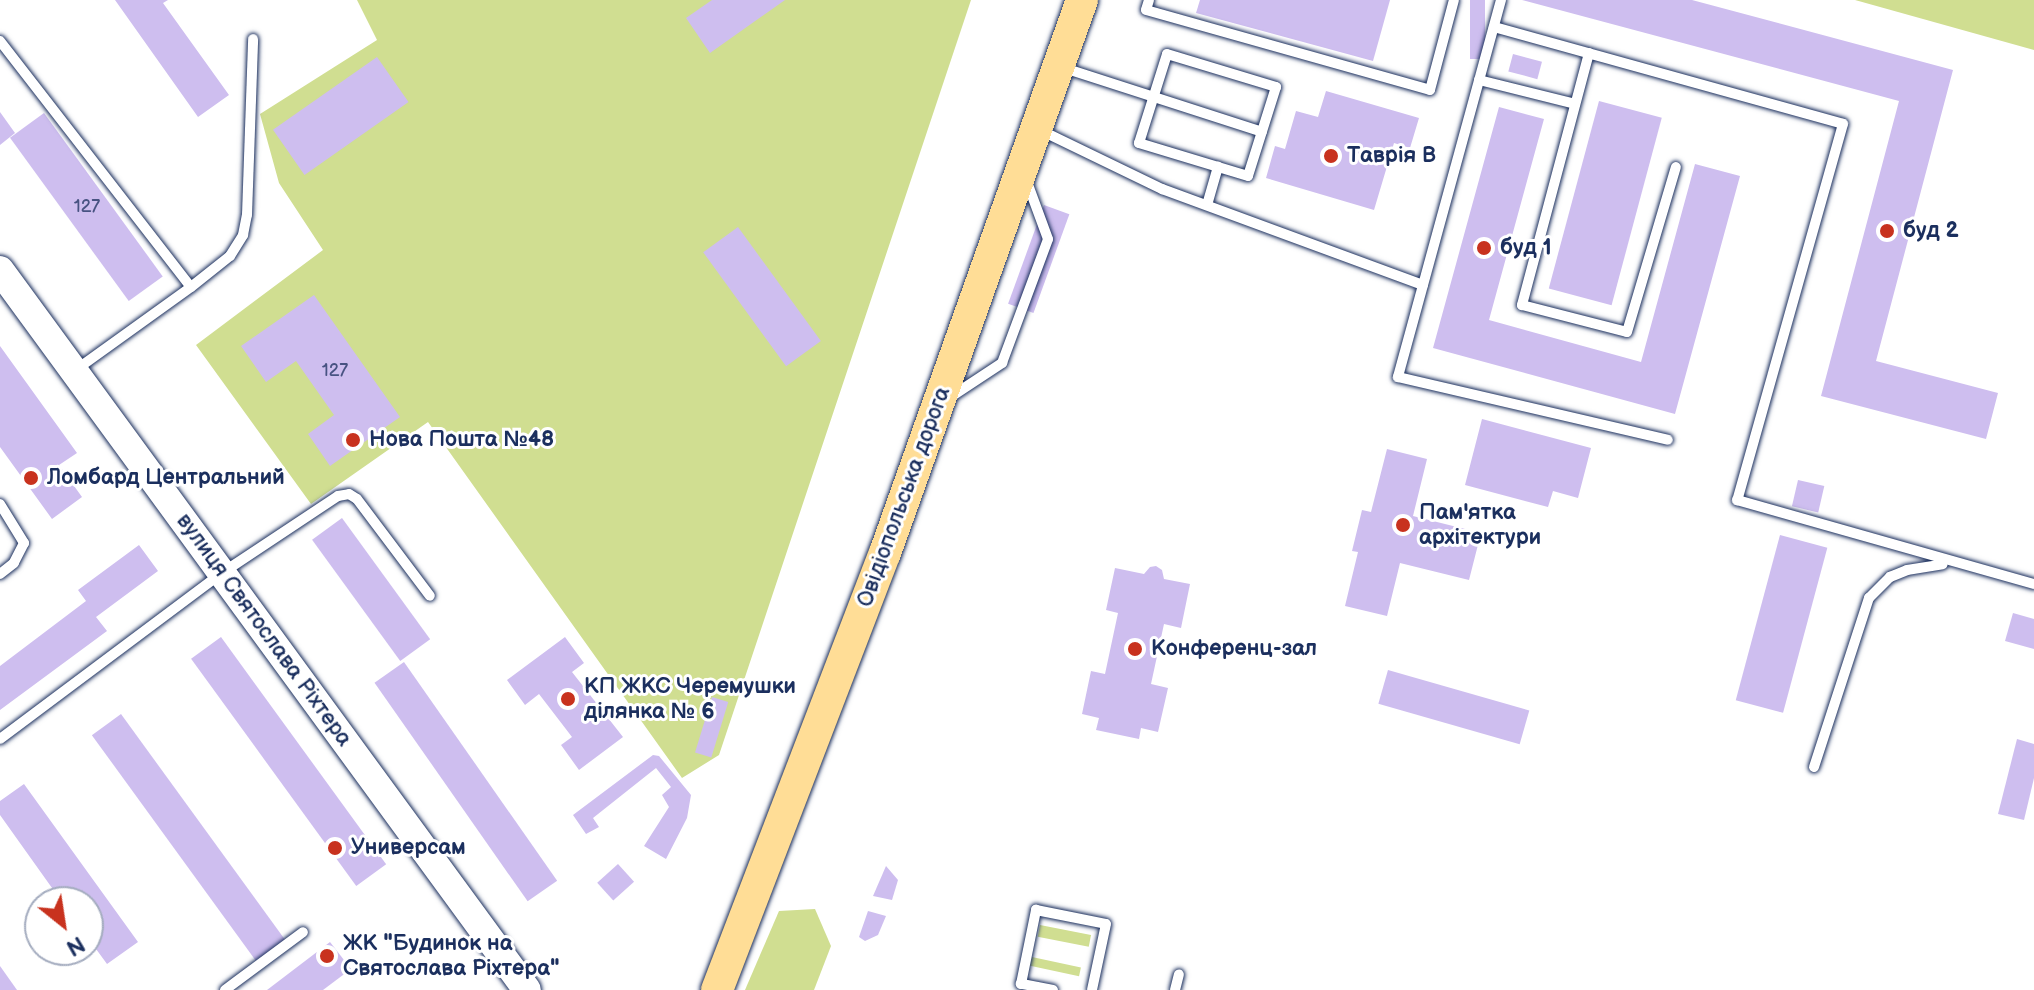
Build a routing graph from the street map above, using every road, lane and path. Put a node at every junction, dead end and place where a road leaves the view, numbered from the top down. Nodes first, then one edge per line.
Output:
1 (1149, 0) edge
2 (1454, 0) edge
3 (1501, 0) edge
4 (1075, 4) edge
5 (1494, 27) junction
6 (253, 39) dead end
7 (0, 41) edge
8 (1589, 53) junction
9 (1059, 66) junction
10 (1479, 80) junction
11 (1154, 97) junction
12 (1575, 104) junction
13 (1036, 128) junction
14 (1262, 132) junction
15 (1218, 167) junction
16 (1676, 167) dead end
17 (1022, 168) junction
18 (1207, 205) junction
19 (0, 270) edge
20 (1423, 285) junction
21 (191, 287) junction
22 (75, 370) junction
23 (937, 406) junction
24 (1668, 440) dead end
25 (0, 504) edge
26 (1949, 563) junction
27 (222, 573) junction
28 (0, 574) edge
29 (2034, 584) edge
30 (430, 596) dead end
31 (0, 739) edge
32 (1814, 767) dead end
33 (303, 932) dead end
34 (1179, 974) dead end
35 (225, 990) edge
36 (527, 990) edge
37 (717, 990) edge
38 (1053, 990) edge
39 (1092, 990) edge
40 (1175, 990) edge

1 - 2 lane
3 - 5 lane
4 - 9 main road, Овідіопольська дорога
5 - 8 lane
5 - 10 lane
6 - 21 lane
7 - 21 lane
8 - 12 lane
8 - 26 lane
9 - 11 lane
9 - 13 main road, Овідіопольська дорога
10 - 12 lane
10 - 20 lane
11 - 14 lane
11 - 14 lane
11 - 15 lane
12 - 16 lane
13 - 17 main road, Овідіопольська дорога
13 - 18 lane
14 - 15 lane
15 - 18 lane
17 - 23 main road, Овідіопольська дорога
17 - 23 lane
18 - 20 lane
19 - 22 main road, вулиця Святослава Ріхтера
20 - 24 lane
21 - 22 lane
22 - 27 main road, вулиця Святослава Ріхтера
23 - 37 main road, Овідіопольська дорога
25 - 28 lane
26 - 29 lane
26 - 32 lane
27 - 30 lane
27 - 31 lane
27 - 36 main road, вулиця Святослава Ріхтера
33 - 35 lane
34 - 40 lane
38 - 39 lane

